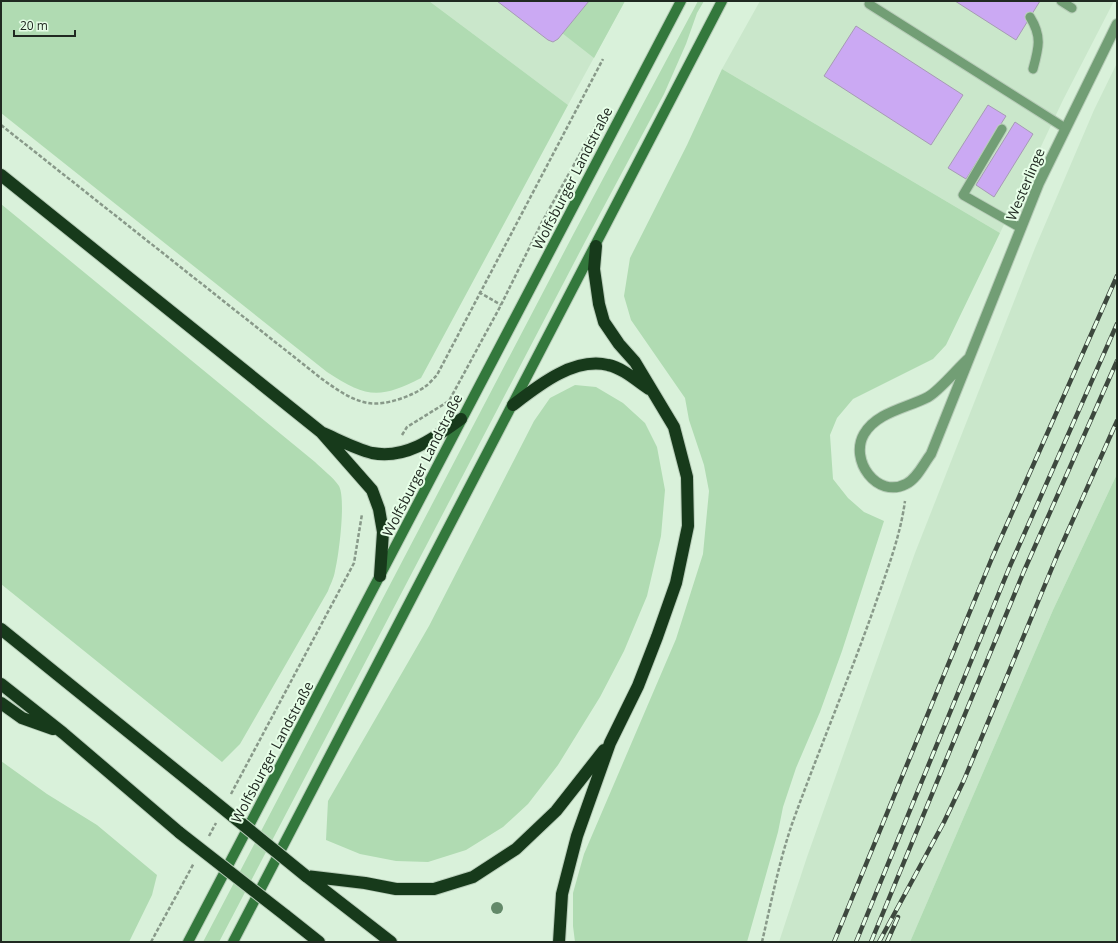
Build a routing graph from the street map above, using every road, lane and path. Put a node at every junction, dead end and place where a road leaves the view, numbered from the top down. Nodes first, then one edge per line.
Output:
1 (681, 1) edge
2 (722, 1) edge
3 (1061, 1) edge
4 (869, 4) dead end
5 (1072, 8) dead end
6 (1030, 17) dead end
7 (1117, 24) edge
8 (603, 59) dead end
9 (1033, 69) dead end
10 (1, 125) edge
11 (1065, 128) junction
12 (1002, 129) dead end
13 (1, 175) edge
14 (1021, 228) junction
15 (596, 246) junction
16 (479, 292) junction
17 (518, 314) junction
18 (968, 359) junction
19 (652, 391) junction
20 (514, 405) junction
21 (461, 419) junction
22 (320, 432) junction
23 (907, 484) junction
24 (380, 576) junction
25 (1, 629) edge
26 (1, 684) edge
27 (1, 703) edge
28 (63, 733) junction
29 (610, 743) junction
30 (306, 876) junction
31 (188, 942) edge
32 (233, 942) edge
33 (318, 942) edge
34 (391, 942) edge
35 (559, 942) edge
36 (762, 942) edge

1 - 17 main road, Wolfsburger Landstraße
2 - 15 main road
3 - 5 lane
4 - 11 lane
6 - 9 lane
7 - 11 street, Westerlinge
8 - 16 path
10 - 16 path
11 - 14 street, Westerlinge
12 - 14 lane
13 - 22 highway
14 - 18 street, Westerlinge
15 - 19 highway
15 - 20 main road
16 - 17 path
17 - 21 main road, Wolfsburger Landstraße
18 - 23 street, Westerlinge
18 - 23 street, Westerlinge
19 - 20 highway
19 - 29 highway
20 - 32 main road
21 - 22 highway
21 - 24 main road, Wolfsburger Landstraße
22 - 24 highway
23 - 36 path
24 - 31 main road, Wolfsburger Landstraße
25 - 30 highway, bridge
26 - 28 highway
27 - 28 highway
28 - 33 highway, bridge
29 - 30 highway
29 - 35 highway
30 - 34 highway

